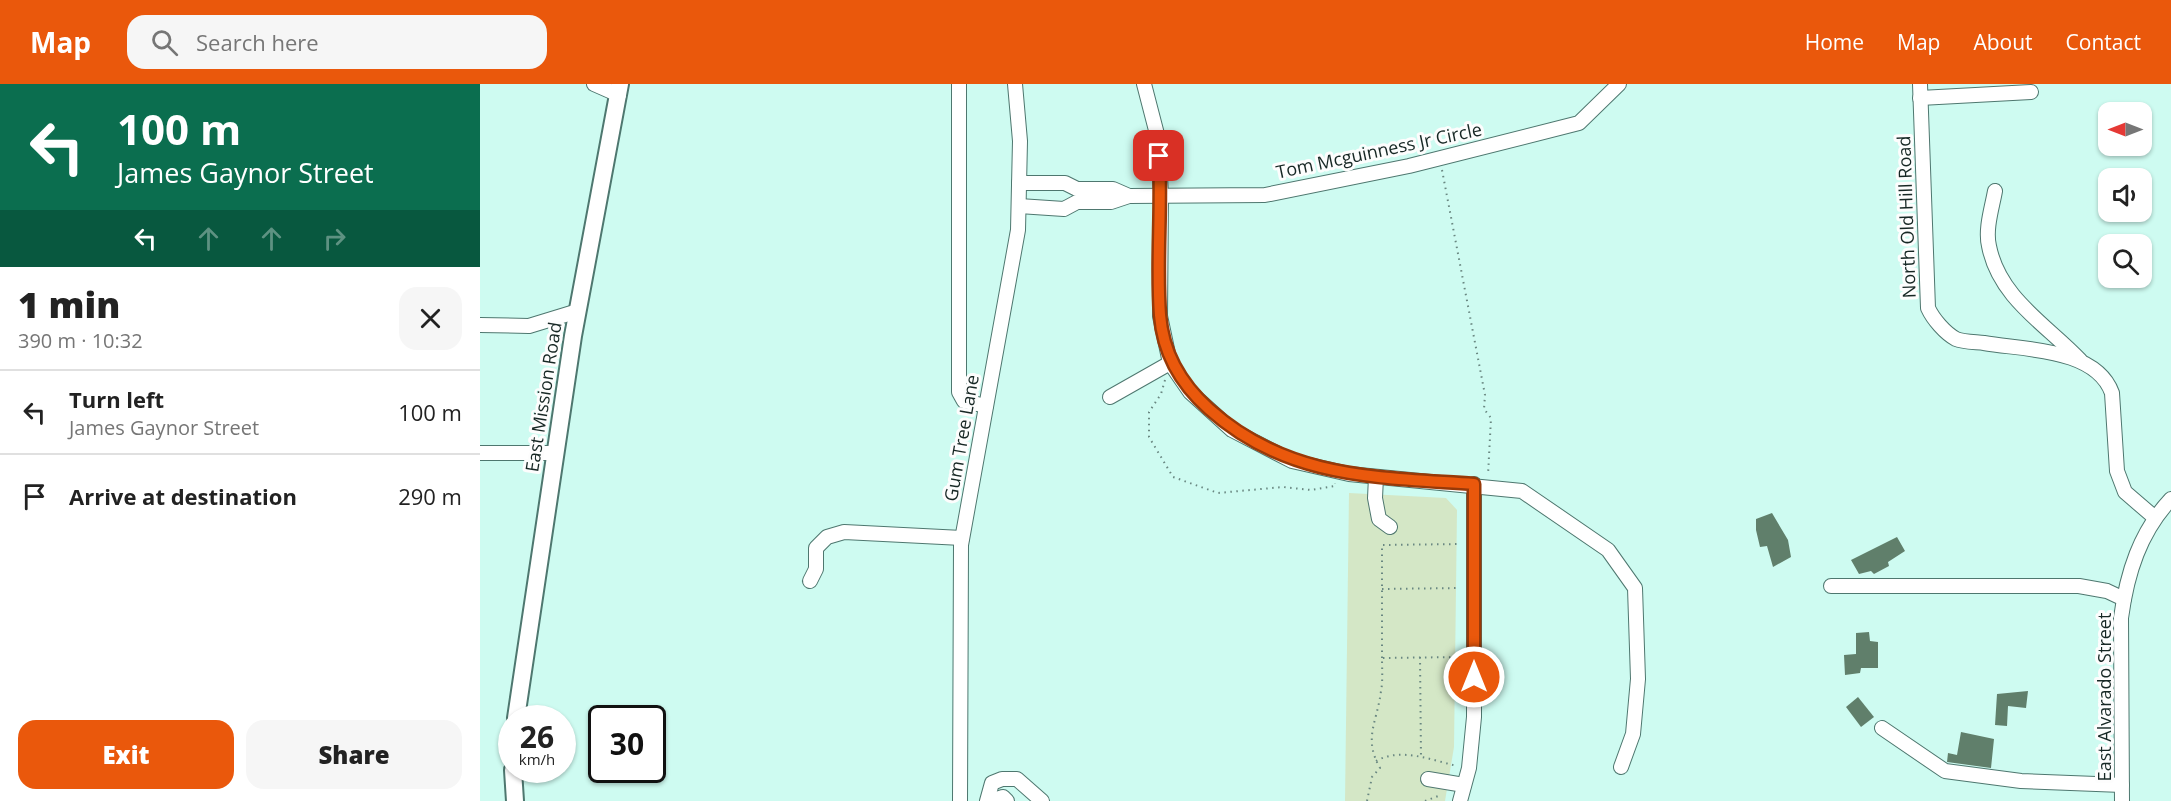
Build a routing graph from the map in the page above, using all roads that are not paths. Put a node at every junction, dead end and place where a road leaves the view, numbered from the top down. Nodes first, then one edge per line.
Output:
1 (594, 84) edge
2 (958, 84) edge
3 (1015, 84) edge
4 (1144, 84) edge
5 (1619, 84) edge
6 (620, 89) edge
7 (1920, 92) edge
8 (2031, 92) dead end
9 (1019, 183) junction
10 (1995, 191) dead end
11 (1161, 195) junction
12 (1077, 196) junction
13 (1019, 207) junction
14 (578, 311) junction
15 (480, 325) edge
16 (1170, 363) junction
17 (2084, 364) junction
18 (1110, 397) dead end
19 (986, 406) junction
20 (480, 453) edge
21 (555, 453) junction
22 (1376, 477) junction
23 (1481, 485) junction
24 (2171, 499) edge
25 (2154, 516) junction
26 (1390, 527) dead end
27 (962, 538) junction
28 (810, 581) dead end
29 (1831, 586) dead end
30 (2124, 599) junction
31 (518, 705) edge
32 (1882, 728) dead end
33 (1622, 767) dead end
34 (1428, 779) dead end
35 (514, 783) edge
36 (1464, 786) junction
37 (2122, 786) junction
38 (515, 801) edge
39 (960, 801) edge
40 (989, 801) edge
41 (1007, 801) edge
42 (1042, 801) edge
43 (1460, 801) edge
44 (2122, 801) edge

1 - 6 street
2 - 19 street
3 - 9 street, Gum Tree Lane
4 - 11 street
5 - 11 street, Tom Mcguinness Jr Circle
6 - 14 main road, East Mission Road
7 - 8 street
7 - 17 street, North Old Hill Road
9 - 12 street, Tom Mcguinness Jr Circle
9 - 13 street, Gum Tree Lane
10 - 17 street
11 - 12 street, Tom Mcguinness Jr Circle
11 - 16 street
12 - 13 street, Tom Mcguinness Jr Circle
13 - 19 street, Gum Tree Lane
14 - 15 street
14 - 21 main road, East Mission Road
16 - 18 street
16 - 22 street
17 - 25 street, North Old Hill Road
19 - 27 street, Gum Tree Lane
20 - 21 street
21 - 31 main road, East Mission Road
22 - 23 street
22 - 26 street
23 - 33 street
23 - 36 street
24 - 25 street, East Alvarado Street
25 - 30 street, East Alvarado Street
27 - 28 street
27 - 39 street, Gum Tree Lane
29 - 30 street
30 - 37 street, East Alvarado Street
32 - 37 street
34 - 36 street
35 - 38 main road
36 - 43 street
37 - 44 street, East Alvarado Street
40 - 41 street
40 - 42 street

